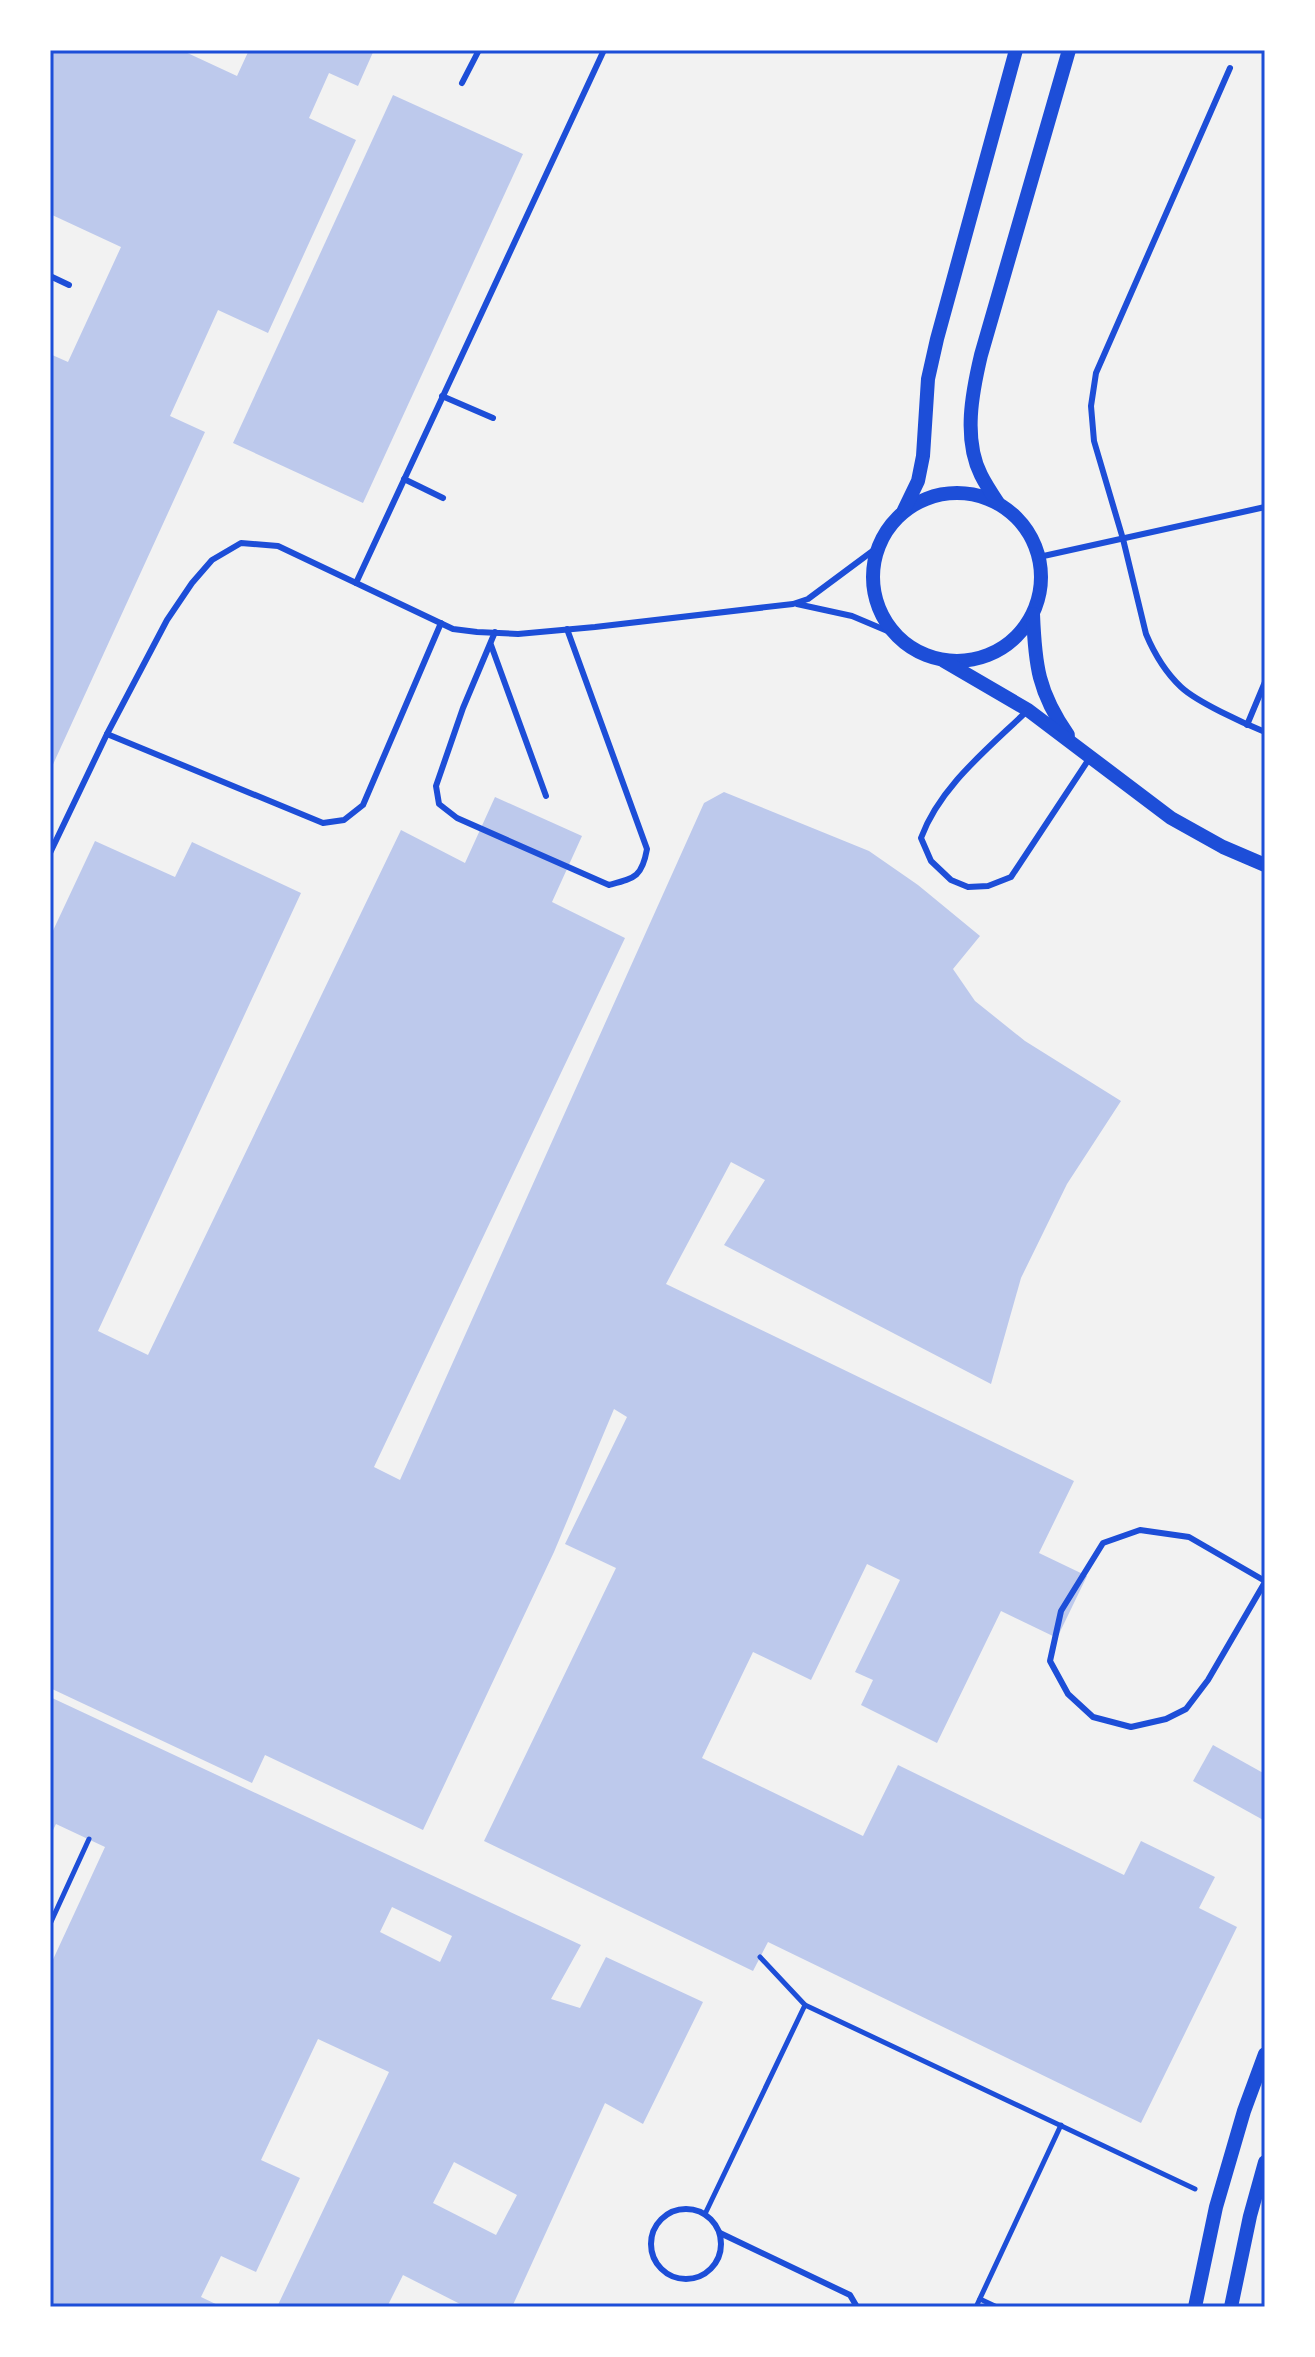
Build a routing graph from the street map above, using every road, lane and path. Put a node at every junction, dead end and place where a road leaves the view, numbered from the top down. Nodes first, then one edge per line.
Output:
1 (479, 50) edge
2 (604, 50) edge
3 (1016, 50) edge
4 (1069, 50) edge
5 (1230, 68) dead end
6 (462, 83) dead end
7 (50, 276) edge
8 (69, 285) dead end
9 (442, 396) junction
10 (493, 418) dead end
11 (404, 479) junction
12 (443, 498) dead end
13 (998, 503) junction
14 (1265, 507) edge
15 (904, 512) junction
16 (1123, 539) junction
17 (878, 547) junction
18 (1039, 557) junction
19 (356, 583) junction
20 (793, 604) junction
21 (1033, 614) junction
22 (441, 623) junction
23 (567, 629) junction
24 (495, 632) junction
25 (897, 635) junction
26 (490, 644) junction
27 (940, 659) junction
28 (1265, 682) edge
29 (1028, 710) junction
30 (1247, 725) junction
31 (1265, 732) edge
32 (107, 734) junction
33 (1075, 745) junction
34 (1090, 757) junction
35 (546, 796) dead end
36 (50, 853) edge
37 (1265, 865) edge
38 (1265, 1582) edge
39 (89, 1839) dead end
40 (50, 1924) edge
41 (760, 1957) dead end
42 (805, 2005) junction
43 (1265, 2054) edge
44 (1061, 2125) junction
45 (1265, 2162) edge
46 (1218, 2199) junction
47 (705, 2214) junction
48 (720, 2233) junction
49 (980, 2299) junction
50 (857, 2307) edge
51 (976, 2307) edge
52 (997, 2307) edge
53 (1195, 2307) edge
54 (1231, 2307) edge

1 - 6 lane
2 - 9 lane
3 - 15 street
4 - 13 street
5 - 16 lane
7 - 8 lane
9 - 10 lane
9 - 11 lane
11 - 12 lane
11 - 19 lane
13 - 15 street
13 - 18 street
14 - 16 lane
15 - 17 street
16 - 18 lane
16 - 30 lane
17 - 20 lane
17 - 25 street
18 - 21 street
19 - 22 lane
19 - 32 lane
20 - 23 lane
20 - 25 lane
21 - 27 street
21 - 33 street
22 - 24 lane
22 - 32 lane
23 - 24 lane
23 - 26 lane
24 - 26 lane
25 - 27 street
26 - 35 lane
27 - 29 street
28 - 30 lane
29 - 33 street
29 - 34 lane
30 - 31 lane
32 - 36 lane
33 - 34 street
34 - 37 street
38 - 38 lane
39 - 40 path
41 - 42 path
42 - 44 path
42 - 47 path
43 - 46 street
44 - 46 path
44 - 49 path
45 - 54 street
46 - 53 street
47 - 48 lane
47 - 48 lane
48 - 50 lane
49 - 51 path
49 - 52 path

